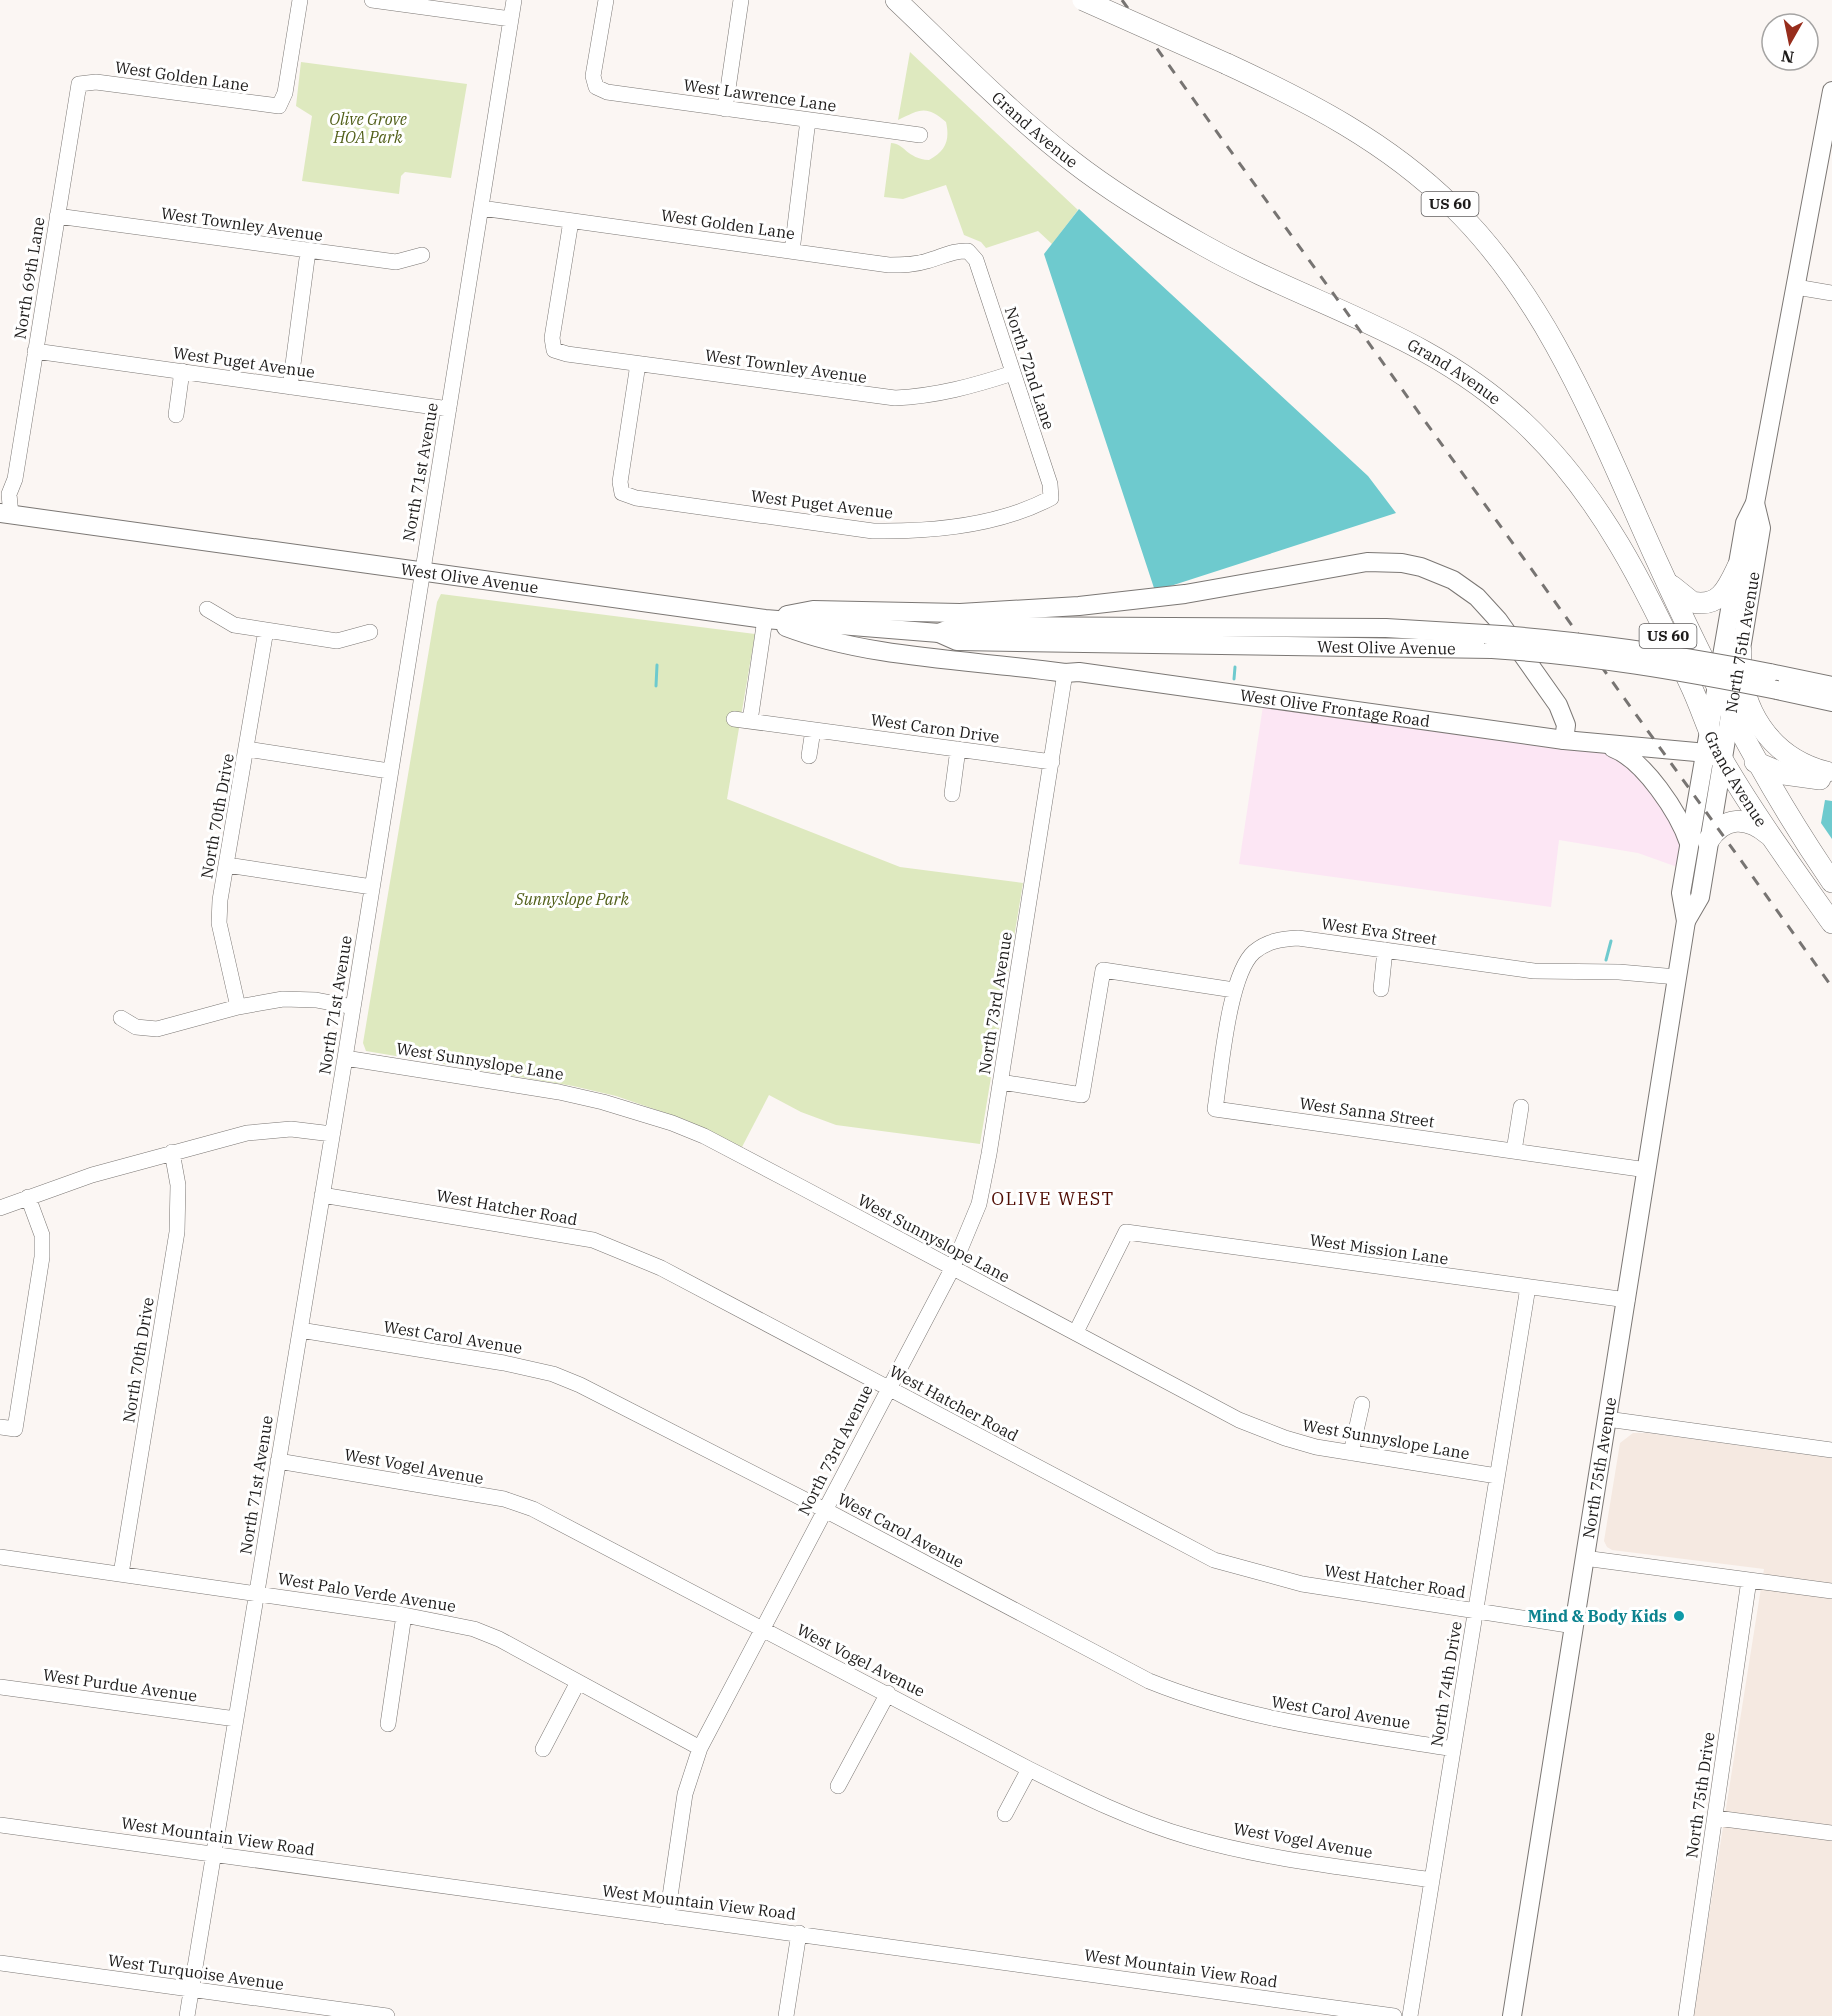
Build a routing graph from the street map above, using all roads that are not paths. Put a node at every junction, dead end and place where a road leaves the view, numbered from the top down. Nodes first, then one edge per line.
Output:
1 (300, 0) edge
2 (372, 0) edge
3 (514, 0) edge
4 (606, 0) edge
5 (741, 0) edge
6 (896, 0) edge
7 (1083, 0) edge
8 (511, 20) junction
9 (79, 84) joint
10 (1832, 91) edge
11 (725, 109) junction
12 (808, 120) junction
13 (920, 135) dead end
14 (481, 208) junction
15 (57, 216) junction
16 (571, 221) junction
17 (308, 251) junction
18 (792, 251) junction
19 (969, 251) joint
20 (422, 255) dead end
21 (1796, 287) junction
22 (1832, 293) edge
23 (35, 351) junction
24 (638, 364) junction
25 (182, 371) junction
26 (1013, 373) junction
27 (290, 387) junction
28 (449, 409) junction
29 (176, 415) dead end
30 (1051, 498) joint
31 (1755, 503) junction
32 (5, 514) edge
33 (1738, 566) junction
34 (421, 572) junction
35 (1663, 574) junction
36 (207, 609) dead end
37 (765, 619) junction
38 (266, 630) junction
39 (370, 632) dead end
40 (1741, 651) junction
41 (1065, 673) junction
42 (1774, 681) junction
43 (1832, 686) edge
44 (1718, 690) junction
45 (1832, 702) edge
46 (734, 719) dead end
47 (750, 721) junction
48 (813, 730) junction
49 (1718, 735) junction
50 (1564, 740) junction
51 (1606, 745) junction
52 (247, 749) junction
53 (958, 749) junction
54 (808, 756) dead end
55 (1052, 762) junction
56 (1758, 765) junction
57 (389, 771) junction
58 (1828, 777) edge
59 (1769, 783) junction
60 (952, 794) dead end
61 (1797, 831) junction
62 (1772, 837) junction
63 (1699, 842) junction
64 (227, 865) junction
65 (1832, 882) edge
66 (372, 887) junction
67 (1832, 923) edge
68 (1385, 950) junction
69 (1677, 977) junction
70 (1381, 989) dead end
71 (1234, 990) junction
72 (238, 1007) junction
73 (353, 1007) junction
74 (121, 1018) dead end
75 (345, 1058) junction
76 (1001, 1082) junction
77 (1521, 1107) dead end
78 (1215, 1109) joint
79 (332, 1134) junction
80 (1514, 1151) junction
81 (172, 1152) junction
82 (1647, 1170) junction
83 (322, 1195) junction
84 (28, 1197) junction
85 (0, 1208) edge
86 (952, 1269) junction
87 (1528, 1287) junction
88 (1627, 1300) junction
89 (300, 1330) junction
90 (1076, 1332) junction
91 (888, 1388) junction
92 (1362, 1404) dead end
93 (1607, 1419) junction
94 (7, 1428) edge
95 (1832, 1450) edge
96 (1351, 1453) junction
97 (278, 1461) junction
98 (1497, 1476) junction
99 (825, 1510) junction
100 (0, 1557) edge
101 (1584, 1558) junction
102 (121, 1574) junction
103 (1749, 1580) junction
104 (1832, 1591) edge
105 (257, 1593) junction
106 (1475, 1612) junction
107 (404, 1615) junction
108 (1574, 1626) junction
109 (762, 1629) junction
110 (578, 1682) junction
111 (0, 1687) edge
112 (888, 1693) junction
113 (236, 1719) junction
114 (388, 1724) dead end
115 (700, 1748) junction
116 (543, 1749) dead end
117 (1453, 1749) junction
118 (1029, 1769) junction
119 (838, 1786) dead end
120 (1005, 1814) dead end
121 (1716, 1818) junction
122 (0, 1825) edge
123 (1832, 1833) edge
124 (214, 1853) junction
125 (1432, 1880) junction
126 (667, 1917) junction
127 (799, 1933) junction
128 (0, 1963) edge
129 (191, 1989) junction
130 (187, 2016) edge
131 (387, 2016) edge
132 (786, 2016) edge
133 (1394, 2016) edge
134 (1410, 2016) edge
135 (1512, 2016) edge
136 (1686, 2016) edge

1 - 9 street, West Golden Lane
2 - 8 street
3 - 8 street, North 71st Avenue
4 - 11 street, West Lawrence Lane
5 - 11 street
6 - 49 highway, Grand Avenue / US 60
7 - 35 highway, Grand Avenue / US 60, bridge
8 - 14 street, North 71st Avenue
9 - 15 street, North 69th Lane
10 - 21 main road, North 75th Avenue
11 - 12 street, West Lawrence Lane
12 - 13 street, West Lawrence Lane
12 - 18 street
14 - 16 street, West Golden Lane
14 - 28 street, North 71st Avenue
15 - 17 street, West Townley Avenue
15 - 23 street, North 69th Lane
16 - 18 street, West Golden Lane
16 - 24 street, West Townley Avenue
17 - 20 street, West Townley Avenue
17 - 27 street
18 - 19 street, West Golden Lane
19 - 26 street, North 72nd Lane
21 - 22 street
21 - 31 main road, North 75th Avenue
23 - 25 street, West Puget Avenue
23 - 32 street, North 69th Lane
24 - 26 street, West Townley Avenue
24 - 30 street, West Puget Avenue
25 - 27 street, West Puget Avenue
25 - 29 street
26 - 30 street, North 72nd Lane
27 - 28 street, West Puget Avenue
28 - 34 street, North 71st Avenue
31 - 33 main road, North 75th Avenue
31 - 40 main road, North 75th Avenue
32 - 34 main road, West Olive Avenue
33 - 35 highway
33 - 44 main road, North 75th Avenue
34 - 37 main road, West Olive Avenue
34 - 57 street, North 71st Avenue
35 - 44 highway, Grand Avenue / US 60
36 - 38 street
37 - 41 main road, West Olive Frontage Road
37 - 42 main road, West Olive Avenue, bridge
37 - 47 street
37 - 50 main road
38 - 39 street
38 - 52 street, North 70th Drive
40 - 49 main road, North 75th Avenue
40 - 58 highway
41 - 50 main road, West Olive Frontage Road
41 - 55 street, North 73rd Avenue
42 - 43 main road, West Olive Avenue
42 - 45 main road, West Olive Avenue
44 - 49 highway, Grand Avenue / US 60
46 - 47 street, West Caron Drive
47 - 48 street, West Caron Drive
48 - 53 street, West Caron Drive
48 - 54 street
49 - 51 main road, West Olive Frontage Road
49 - 56 highway, Grand Avenue / US 60
49 - 59 highway
49 - 62 highway, Grand Avenue / US 60
49 - 63 main road, North 75th Avenue
50 - 51 main road, West Olive Frontage Road
51 - 63 main road
52 - 57 street
52 - 64 street, North 70th Drive
53 - 55 street, West Caron Drive
53 - 60 street
55 - 76 street, North 73rd Avenue
56 - 58 highway
56 - 59 highway, Grand Avenue / US 60
57 - 66 street, North 71st Avenue
58 - 61 highway
59 - 61 highway, Grand Avenue / US 60
61 - 65 highway, Grand Avenue / US 60
62 - 63 highway
62 - 67 highway, Grand Avenue / US 60
63 - 69 main road, North 75th Avenue
64 - 66 street
64 - 72 street, North 70th Drive
66 - 73 street, North 71st Avenue
68 - 69 street, West Eva Street
68 - 70 street
68 - 71 street, West Eva Street
69 - 82 main road, North 75th Avenue
71 - 76 street
71 - 78 street, West Eva Street
72 - 73 street
72 - 74 street
73 - 75 street, North 71st Avenue
75 - 79 street, North 71st Avenue
75 - 86 street, West Sunnyslope Lane
76 - 86 street, North 73rd Avenue
77 - 80 street
78 - 80 street, West Sanna Street
79 - 81 street
79 - 83 street, North 71st Avenue
80 - 82 street, West Sanna Street
81 - 84 street
81 - 102 street, North 70th Drive
82 - 88 main road, North 75th Avenue
83 - 89 street, North 71st Avenue
83 - 91 street, West Hatcher Road
84 - 85 street
84 - 94 street
86 - 90 street, West Sunnyslope Lane
86 - 91 street, North 73rd Avenue
87 - 88 street, West Mission Lane
87 - 90 street, West Mission Lane
87 - 98 street, North 74th Drive
88 - 93 main road, North 75th Avenue
89 - 97 street, North 71st Avenue
89 - 99 street, West Carol Avenue
90 - 96 street, West Sunnyslope Lane
91 - 99 street, North 73rd Avenue
91 - 106 street, West Hatcher Road
92 - 96 street
93 - 95 street
93 - 101 main road, North 75th Avenue
96 - 98 street, West Sunnyslope Lane
97 - 105 street, North 71st Avenue
97 - 109 street, West Vogel Avenue
98 - 106 street, North 74th Drive
99 - 109 street, North 73rd Avenue
99 - 117 street, West Carol Avenue
100 - 102 street, West Palo Verde Avenue
101 - 103 street
101 - 108 main road, North 75th Avenue
102 - 105 street, West Palo Verde Avenue
103 - 104 street
103 - 121 street, North 75th Drive
105 - 107 street, West Palo Verde Avenue
105 - 113 street, North 71st Avenue
106 - 108 street, West Hatcher Road
106 - 117 street, North 74th Drive
107 - 110 street, West Palo Verde Avenue
107 - 114 street
108 - 135 main road, North 75th Avenue
109 - 112 street, West Vogel Avenue
109 - 115 street, North 73rd Avenue
110 - 115 street, West Palo Verde Avenue
110 - 116 street
111 - 113 street, West Purdue Avenue
112 - 118 street, West Vogel Avenue
112 - 119 street
113 - 124 street, North 71st Avenue
115 - 126 street, North 73rd Avenue
117 - 125 street, North 74th Drive
118 - 120 street
118 - 125 street, West Vogel Avenue
121 - 123 street
121 - 136 street, North 75th Drive
122 - 124 street, West Mountain View Road
124 - 126 street, West Mountain View Road
124 - 129 street, North 71st Avenue
125 - 134 street, North 74th Drive
126 - 127 street, West Mountain View Road
127 - 132 street
127 - 133 street, West Mountain View Road
128 - 129 street, West Turquoise Avenue
129 - 130 street, North 71st Avenue
129 - 131 street, West Turquoise Avenue

